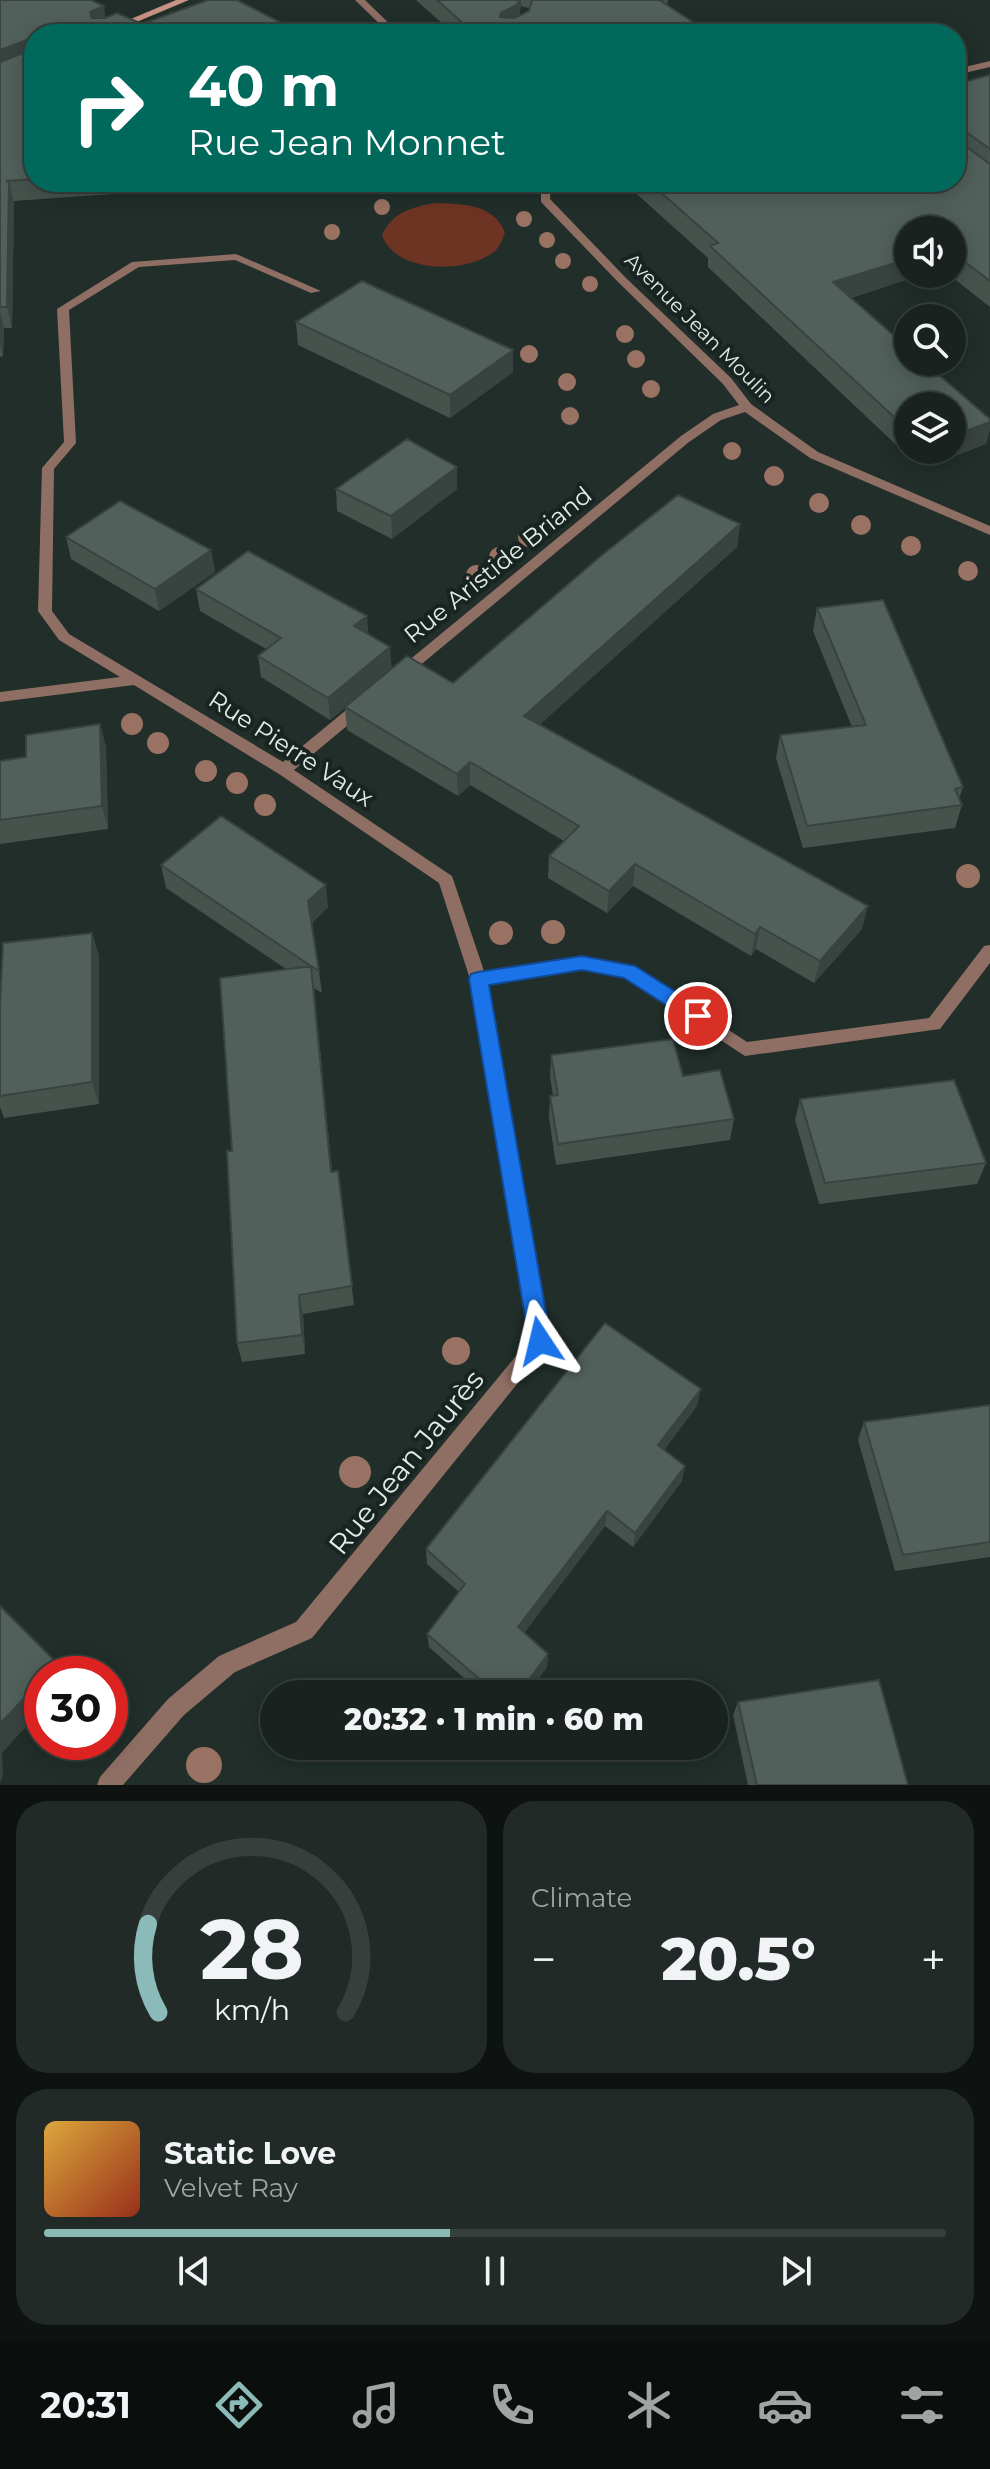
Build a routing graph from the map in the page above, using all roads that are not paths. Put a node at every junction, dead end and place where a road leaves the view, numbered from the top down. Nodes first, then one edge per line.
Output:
1 (184, 0) edge
2 (360, 0) edge
3 (125, 24) edge
4 (385, 24) edge
5 (990, 64) edge
6 (966, 70) edge
7 (545, 192) edge
8 (315, 291) dead end
9 (747, 407) junction
10 (990, 531) edge
11 (394, 679) edge
12 (136, 680) junction
13 (0, 697) edge
14 (369, 699) edge
15 (284, 770) junction
16 (990, 951) edge
17 (478, 979) junction
18 (108, 1785) edge

1 - 3 street
2 - 4 street
5 - 6 street
7 - 9 street, Avenue Jean Moulin
8 - 12 street, Rue Pierre Vaux
9 - 10 street, Avenue Jean Moulin
9 - 11 street, Rue Aristide Briand
12 - 13 street
12 - 15 street, Rue Pierre Vaux
14 - 15 street
15 - 17 street, Rue Pierre Vaux
16 - 17 street
17 - 18 street, Rue Jean Jaurès

